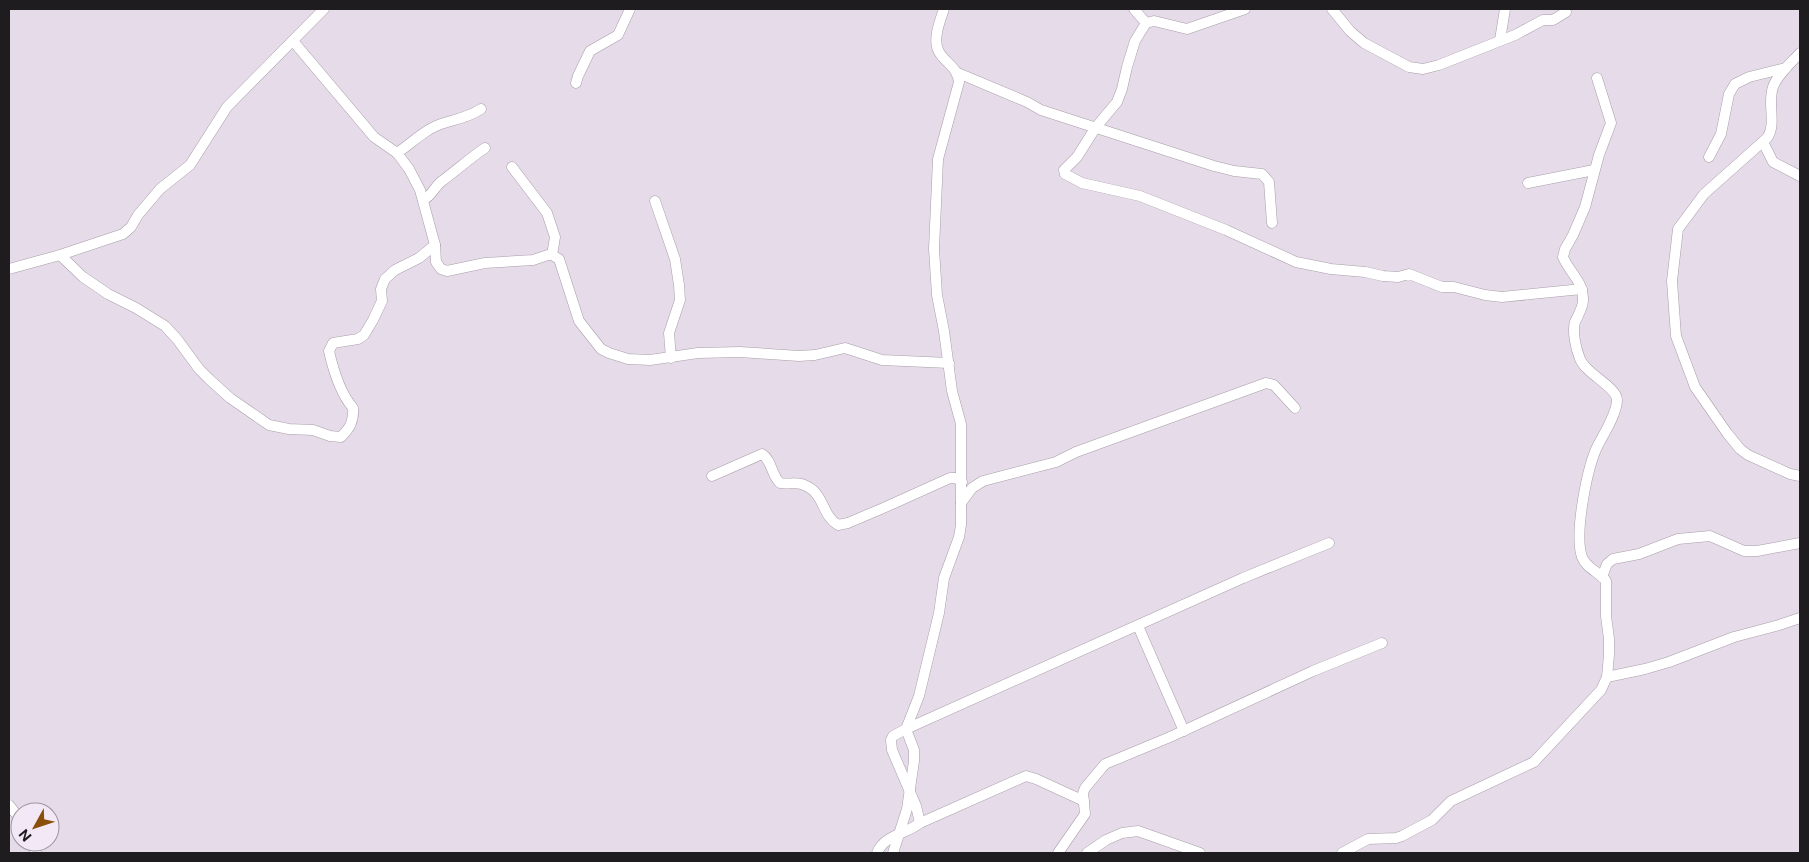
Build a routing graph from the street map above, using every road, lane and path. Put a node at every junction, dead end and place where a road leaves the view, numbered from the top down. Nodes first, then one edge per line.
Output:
1 (324, 9) edge
2 (630, 9) edge
3 (944, 9) edge
4 (1134, 9) edge
5 (1245, 9) edge
6 (1332, 9) edge
7 (1505, 9) edge
8 (1566, 12) dead end
9 (1146, 23) junction
10 (1500, 40) junction
11 (293, 41) junction
12 (1800, 53) edge
13 (1786, 68) junction
14 (958, 73) junction
15 (1597, 78) dead end
16 (576, 83) dead end
17 (481, 108) dead end
18 (1096, 127) junction
19 (1763, 142) junction
20 (485, 148) dead end
21 (397, 153) junction
22 (1709, 157) dead end
23 (512, 167) dead end
24 (1594, 170) junction
25 (1800, 176) edge
26 (1528, 183) dead end
27 (423, 200) junction
28 (654, 201) dead end
29 (1272, 223) dead end
30 (435, 245) junction
31 (60, 255) junction
32 (552, 255) junction
33 (9, 269) edge
34 (1582, 290) junction
35 (671, 358) junction
36 (949, 363) junction
37 (1295, 408) dead end
38 (712, 476) dead end
39 (1800, 476) edge
40 (962, 482) junction
41 (961, 503) junction
42 (1329, 543) dead end
43 (1800, 543) edge
44 (1602, 577) junction
45 (1800, 618) edge
46 (1138, 626) junction
47 (1382, 643) dead end
48 (1607, 677) junction
49 (906, 728) junction
50 (1184, 731) junction
51 (910, 792) junction
52 (1084, 801) junction
53 (920, 823) junction
54 (900, 835) junction
55 (877, 853) edge
56 (893, 853) edge
57 (1058, 853) edge
58 (1087, 853) edge
59 (1200, 853) edge
60 (1342, 853) edge

1 - 11 street
2 - 16 street
3 - 14 street
4 - 9 street
5 - 9 street
6 - 10 street
7 - 10 street
8 - 10 street
9 - 18 street
11 - 21 street
11 - 31 street
12 - 13 street
13 - 19 street
13 - 22 street
14 - 18 street
14 - 36 street
15 - 24 street
17 - 21 street
18 - 29 street
18 - 34 street
19 - 25 street
19 - 39 street
20 - 27 street
21 - 27 street
23 - 32 street
24 - 26 street
24 - 34 street
27 - 30 street
28 - 35 street
30 - 31 street
30 - 32 street
31 - 33 street
32 - 35 street
34 - 44 street
35 - 36 street
36 - 40 street
37 - 41 street
38 - 40 street
40 - 41 street
41 - 49 street
42 - 46 street
43 - 44 street
44 - 48 street
45 - 48 street
46 - 49 street
46 - 50 street
47 - 50 street
48 - 60 street
49 - 51 street
49 - 51 street
50 - 52 street
51 - 53 street
51 - 54 street
52 - 53 street
52 - 57 street
53 - 54 street
54 - 55 street
54 - 56 street
58 - 59 street

